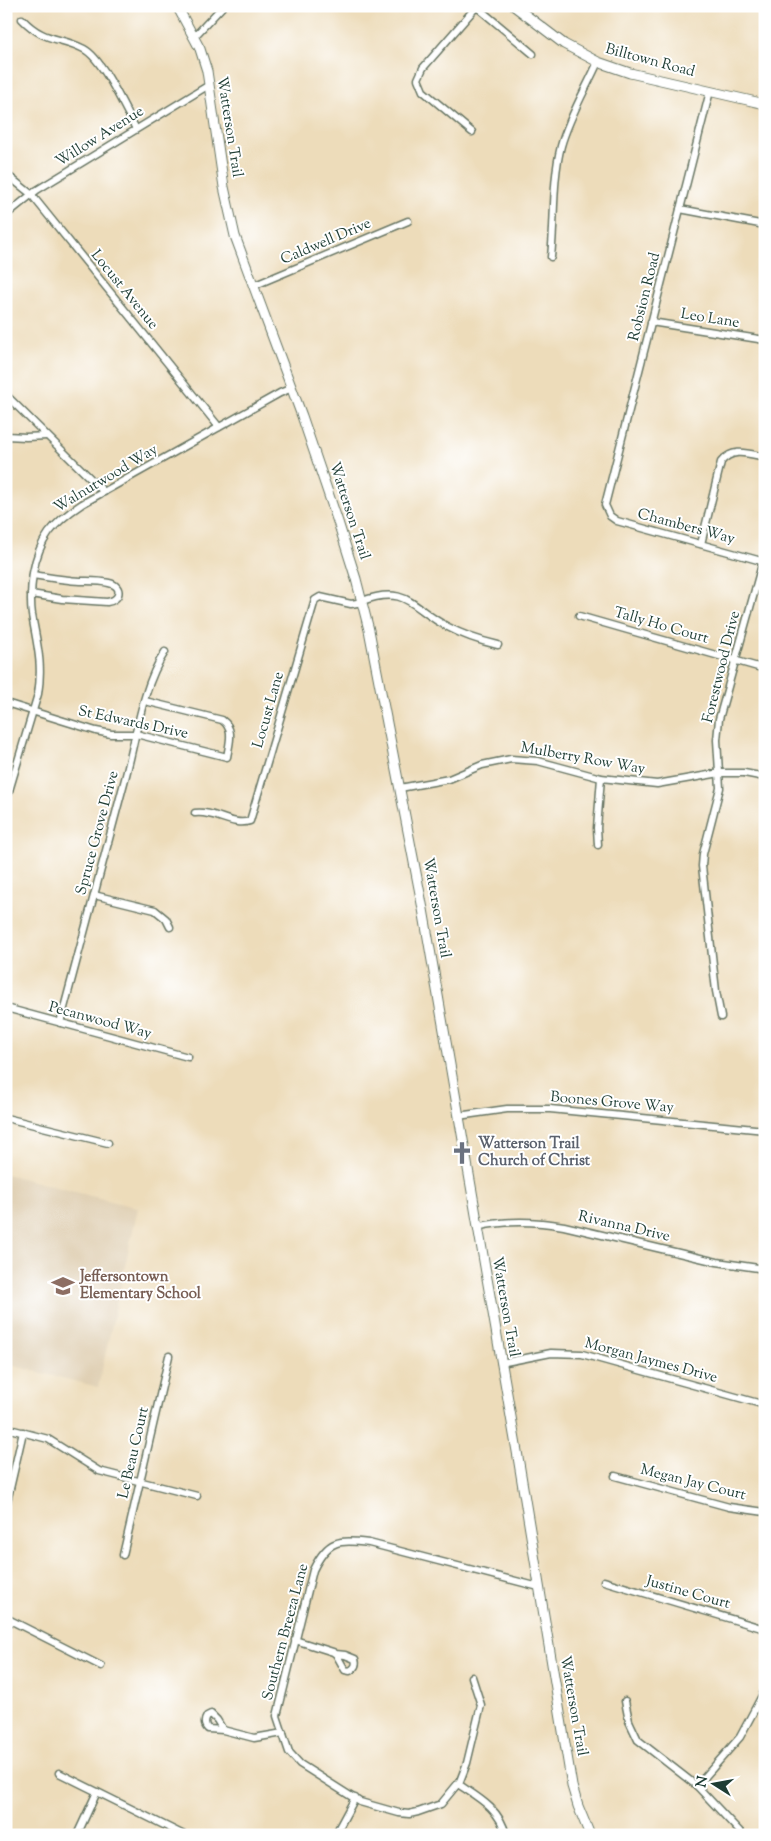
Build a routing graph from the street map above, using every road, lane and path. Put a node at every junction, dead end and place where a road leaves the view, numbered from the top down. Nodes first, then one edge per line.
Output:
1 (177, 6) edge
2 (223, 6) edge
3 (514, 6) edge
4 (477, 7) edge
5 (22, 19) dead end
6 (194, 37) junction
7 (533, 54) dead end
8 (598, 62) junction
9 (209, 85) junction
10 (710, 91) junction
11 (765, 104) edge
12 (136, 129) junction
13 (472, 132) dead end
14 (6, 174) edge
15 (31, 194) junction
16 (680, 209) junction
17 (6, 214) edge
18 (408, 221) dead end
19 (765, 225) edge
20 (551, 257) dead end
21 (254, 286) junction
22 (651, 322) junction
23 (765, 340) edge
24 (292, 388) junction
25 (6, 395) edge
26 (219, 427) junction
27 (6, 436) edge
28 (47, 436) junction
29 (765, 457) edge
30 (104, 492) junction
31 (606, 510) joint
32 (701, 544) junction
33 (764, 561) edge
34 (33, 575) junction
35 (31, 594) junction
36 (362, 602) junction
37 (579, 616) dead end
38 (498, 645) dead end
39 (165, 652) dead end
40 (735, 660) junction
41 (765, 669) edge
42 (144, 701) junction
43 (6, 703) edge
44 (32, 711) junction
45 (136, 734) junction
46 (720, 773) junction
47 (765, 777) edge
48 (601, 778) junction
49 (400, 788) junction
50 (6, 801) edge
51 (195, 813) dead end
52 (598, 845) dead end
53 (94, 895) junction
54 (170, 927) dead end
55 (6, 1008) edge
56 (722, 1017) dead end
57 (60, 1023) junction
58 (188, 1057) dead end
59 (458, 1116) junction
60 (6, 1118) edge
61 (765, 1130) edge
62 (108, 1143) dead end
63 (477, 1227) junction
64 (765, 1269) edge
65 (168, 1356) dead end
66 (501, 1363) junction
67 (765, 1405) edge
68 (6, 1428) edge
69 (23, 1432) junction
70 (615, 1476) dead end
71 (140, 1482) junction
72 (197, 1496) dead end
73 (6, 1506) edge
74 (765, 1512) edge
75 (123, 1554) dead end
76 (604, 1581) dead end
77 (539, 1587) junction
78 (6, 1618) edge
79 (765, 1628) edge
80 (295, 1640) junction
81 (336, 1654) dead end
82 (101, 1666) dead end
83 (472, 1677) dead end
84 (765, 1690) edge
85 (625, 1701) dead end
86 (223, 1730) dead end
87 (283, 1732) junction
88 (59, 1773) dead end
89 (458, 1784) junction
90 (697, 1786) junction
91 (97, 1792) junction
92 (355, 1798) junction
93 (742, 1834) edge
94 (77, 1835) edge
95 (184, 1835) edge
96 (335, 1835) edge
97 (506, 1835) edge
98 (590, 1835) edge

1 - 6 main road, Watterson Trail
2 - 6 street
3 - 8 main road, Billtown Road
4 - 7 street
4 - 13 street
5 - 12 street
6 - 9 main road, Watterson Trail
8 - 10 main road, Billtown Road
8 - 20 street
9 - 12 street, Willow Avenue
9 - 21 main road, Watterson Trail
10 - 11 main road, Billtown Road
10 - 16 street, Robsion Road
12 - 15 street, Willow Avenue
14 - 15 street, Locust Avenue
15 - 17 street, Willow Avenue
15 - 26 street, Locust Avenue
16 - 19 street
16 - 22 street, Robsion Road
18 - 21 street, Caldwell Drive
21 - 24 main road, Watterson Trail
22 - 23 street, Leo Lane
22 - 31 street, Robsion Road
24 - 26 street, Walnutwood Way
24 - 36 main road, Watterson Trail
25 - 28 street
26 - 30 street, Walnutwood Way
27 - 28 street
28 - 30 street
29 - 32 street
30 - 34 street, Walnutwood Way
31 - 32 street, Chambers Way
32 - 33 street, Chambers Way
33 - 40 street, Forestwood Drive
34 - 35 street, Walnutwood Way
34 - 35 street
35 - 44 street, Walnutwood Way
36 - 38 street
36 - 49 main road, Watterson Trail
36 - 51 street, Locust Lane
37 - 40 street, Tally Ho Court
39 - 42 street, Spruce Grove Drive
40 - 41 street, Tally Ho Court
40 - 46 street, Forestwood Drive
42 - 45 street, Spruce Grove Drive
42 - 45 street, St Edwards Drive
43 - 44 street, St Edwards Drive
44 - 45 street, St Edwards Drive
44 - 50 street, Walnutwood Way
45 - 53 street, Spruce Grove Drive
46 - 47 street, Mulberry Row Way
46 - 48 street, Mulberry Row Way
46 - 56 street, Forestwood Drive
48 - 49 street, Mulberry Row Way
48 - 52 street
49 - 59 main road, Watterson Trail
53 - 54 street
53 - 57 street, Spruce Grove Drive
55 - 57 street, Pecanwood Way
57 - 58 street, Pecanwood Way
59 - 61 street, Boones Grove Way
59 - 63 main road, Watterson Trail
60 - 62 street
63 - 64 street, Rivanna Drive
63 - 66 main road, Watterson Trail
65 - 71 street, Le Beau Court
66 - 67 street, Morgan Jaymes Drive
66 - 77 main road, Watterson Trail
68 - 69 street
69 - 71 street
69 - 73 street
70 - 74 street, Megan Jay Court
71 - 72 street
71 - 75 street, Le Beau Court
76 - 79 street, Justine Court
77 - 80 street, Southern Breeza Lane
77 - 98 main road, Watterson Trail
78 - 82 street
80 - 81 street
80 - 87 street, Southern Breeza Lane
83 - 89 street, Southern Breeza Lane
84 - 90 street
85 - 90 street
86 - 87 street
87 - 92 street, Southern Breeza Lane
88 - 91 street
89 - 92 street, Southern Breeza Lane
89 - 97 street
90 - 93 street
91 - 94 street
91 - 95 street
92 - 96 street

